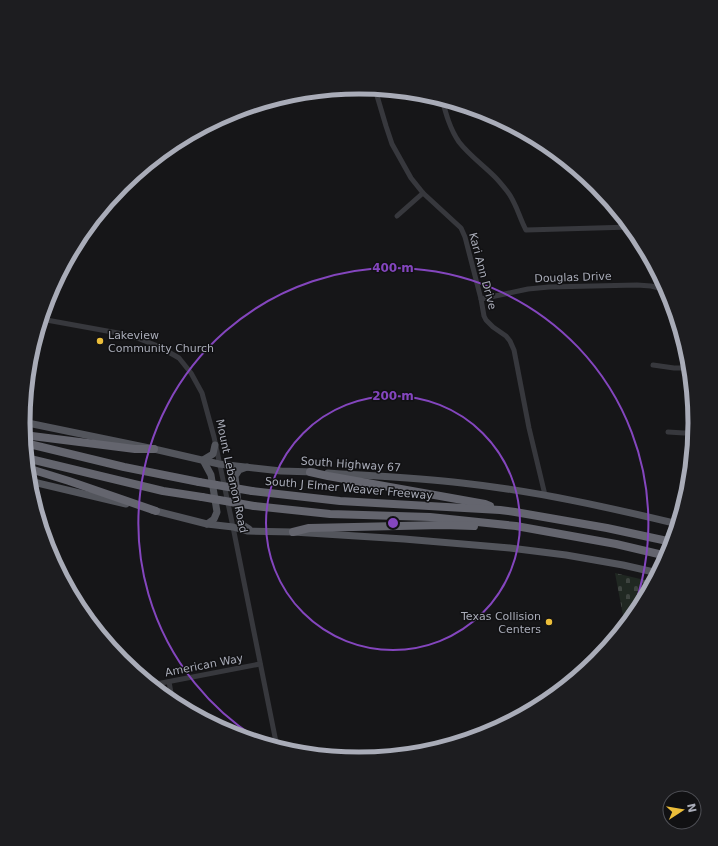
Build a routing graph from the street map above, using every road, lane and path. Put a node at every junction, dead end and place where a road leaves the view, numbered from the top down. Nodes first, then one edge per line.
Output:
1 (377, 95) edge
2 (443, 105) edge
3 (423, 193) junction
4 (397, 216) dead end
5 (623, 227) edge
6 (659, 288) edge
7 (481, 299) junction
8 (46, 320) edge
9 (653, 365) dead end
10 (683, 368) edge
11 (30, 423) edge
12 (668, 432) dead end
13 (688, 433) edge
14 (31, 436) edge
15 (31, 444) edge
16 (215, 445) junction
17 (154, 448) junction
18 (32, 460) edge
19 (203, 460) junction
20 (220, 464) junction
21 (247, 467) junction
22 (34, 470) edge
23 (310, 472) junction
24 (35, 483) edge
25 (544, 495) junction
26 (500, 510) junction
27 (156, 511) junction
28 (673, 523) edge
29 (208, 524) junction
30 (516, 526) junction
31 (233, 527) junction
32 (252, 530) junction
33 (293, 532) junction
34 (666, 541) edge
35 (661, 554) edge
36 (653, 571) edge
37 (260, 664) junction
38 (169, 682) junction
39 (159, 684) edge
40 (171, 693) edge
41 (276, 741) edge

1 - 3 street, Kari Ann Drive
2 - 5 street
3 - 4 street
3 - 7 street, Kari Ann Drive
6 - 7 street, Douglas Drive
7 - 25 street, Kari Ann Drive
8 - 16 street, Mount Lebanon Road
9 - 10 street
11 - 17 main road, South Highway 67
12 - 13 street
14 - 17 highway
15 - 26 highway, South J Elmer Weaver Freeway, bridge
16 - 19 main road
16 - 20 street, Mount Lebanon Road
17 - 19 main road, South Highway 67
18 - 30 highway, South J Elmer Weaver Freeway, bridge
19 - 20 main road, South Highway 67
19 - 29 main road
20 - 21 main road, South Highway 67
20 - 31 street, Mount Lebanon Road
21 - 23 main road, South Highway 67
21 - 32 main road
22 - 27 highway
23 - 25 main road, South Highway 67
23 - 26 highway
24 - 27 main road
25 - 28 main road, South Highway 67
26 - 34 highway, South J Elmer Weaver Freeway
27 - 29 main road
29 - 31 main road
30 - 33 highway
30 - 35 highway, South J Elmer Weaver Freeway
31 - 32 main road
31 - 37 street, Mount Lebanon Road
32 - 33 main road
33 - 36 main road
37 - 38 street, American Way
37 - 41 street, Mount Lebanon Road
38 - 39 street, American Way
38 - 40 street

